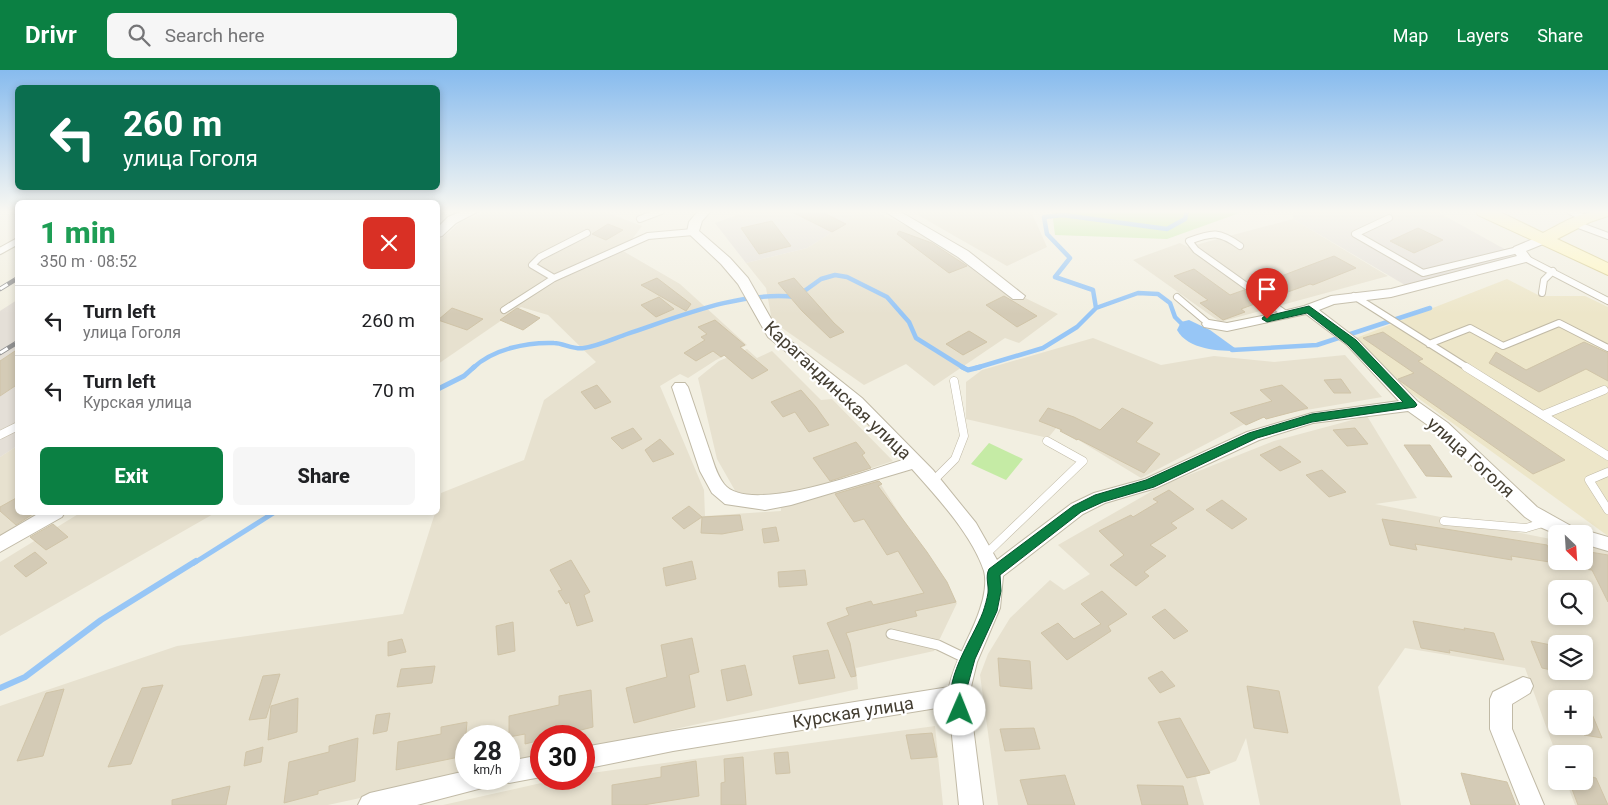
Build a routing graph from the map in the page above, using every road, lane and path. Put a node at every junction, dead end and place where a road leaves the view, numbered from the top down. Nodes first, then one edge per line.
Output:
1 (563, 245) edge
2 (627, 245) edge
3 (707, 245) edge
4 (948, 245) edge
5 (1192, 245) edge
6 (1374, 245) edge
7 (1535, 245) edge
8 (1557, 245) edge
9 (1522, 254) junction
10 (1608, 270) edge
11 (1553, 271) junction
12 (554, 278) junction
13 (1542, 293) dead end
14 (1018, 296) dead end
15 (1354, 296) junction
16 (1177, 297) dead end
17 (1608, 301) edge
18 (1309, 309) junction
19 (504, 310) dead end
20 (1286, 315) junction
21 (1209, 324) joint
22 (1429, 344) junction
23 (1608, 348) edge
24 (954, 381) dead end
25 (680, 387) dead end
26 (1604, 390) dead end
27 (1411, 405) junction
28 (1543, 415) junction
29 (15, 428) edge
30 (0, 435) edge
31 (1047, 441) dead end
32 (1608, 456) edge
33 (915, 462) junction
34 (1608, 472) edge
35 (933, 481) junction
36 (1608, 510) edge
37 (51, 515) edge
38 (1444, 521) dead end
39 (1546, 522) junction
40 (1553, 525) edge
41 (1593, 540) edge
42 (1608, 544) edge
43 (0, 545) edge
44 (986, 554) junction
45 (994, 573) junction
46 (891, 634) dead end
47 (967, 659) junction
48 (1523, 686) dead end
49 (958, 695) junction
50 (595, 756) edge
51 (455, 785) edge
52 (370, 805) edge
53 (971, 805) edge
54 (1532, 805) edge

1 - 12 lane
2 - 12 lane
3 - 33 street, Карагандинская улица
4 - 14 street
5 - 20 lane
6 - 9 lane
7 - 9 street
8 - 10 main road
9 - 11 lane
9 - 15 street
11 - 13 lane
11 - 17 lane
12 - 19 lane
15 - 18 street
15 - 22 lane
16 - 21 lane
18 - 20 street
18 - 27 street, улица Гоголя
20 - 21 street
22 - 23 lane
22 - 28 lane
24 - 35 lane
25 - 33 street
26 - 28 lane
27 - 39 street, улица Гоголя
27 - 45 street
28 - 32 lane
29 - 30 lane
31 - 44 lane
33 - 35 street, Карагандинская улица
34 - 36 lane
35 - 44 street, Карагандинская улица
37 - 43 street
38 - 39 lane
39 - 40 street, улица Гоголя
41 - 42 street
44 - 45 street, Карагандинская улица
45 - 47 street
46 - 47 lane
47 - 49 street
48 - 54 street
49 - 50 street, Курская улица
49 - 53 street
51 - 52 street

